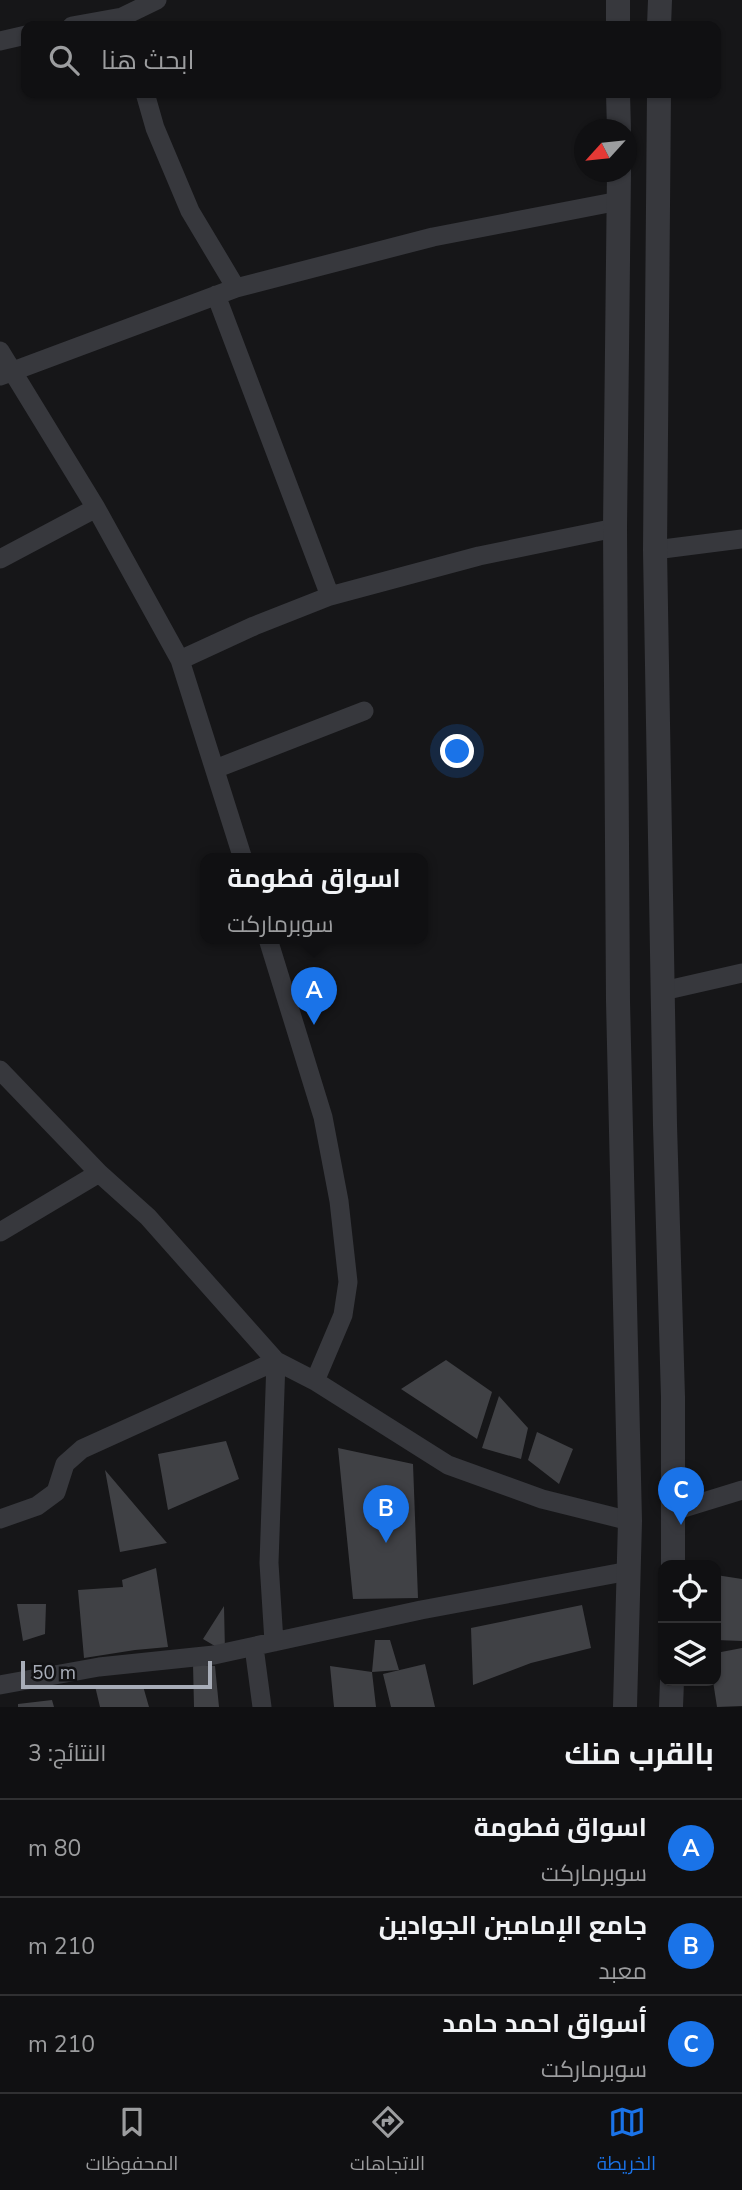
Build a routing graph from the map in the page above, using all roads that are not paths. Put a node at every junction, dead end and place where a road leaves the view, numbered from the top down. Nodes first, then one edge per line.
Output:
1 (157, 0) edge
2 (618, 0) edge
3 (660, 0) edge
4 (124, 21) edge
5 (618, 21) edge
6 (659, 21) edge
7 (21, 36) edge
8 (0, 41) edge
9 (146, 98) edge
10 (618, 98) edge
11 (659, 98) edge
12 (618, 119) edge
13 (619, 182) edge
14 (619, 201) junction
15 (236, 288) junction
16 (216, 295) junction
17 (0, 351) edge
18 (6, 374) edge
19 (96, 508) junction
20 (615, 528) junction
21 (742, 539) edge
22 (655, 550) junction
23 (0, 559) edge
24 (330, 596) junction
25 (180, 660) junction
26 (657, 674) junction
27 (616, 677) junction
28 (364, 711) dead end
29 (215, 769) junction
30 (241, 853) edge
31 (270, 944) edge
32 (742, 973) edge
33 (663, 991) junction
34 (0, 1070) edge
35 (99, 1173) junction
36 (0, 1233) edge
37 (276, 1361) junction
38 (315, 1381) junction
39 (742, 1490) edge
40 (674, 1511) junction
41 (0, 1519) edge
42 (630, 1521) junction
43 (673, 1560) edge
44 (629, 1570) junction
45 (274, 1642) junction
46 (254, 1647) junction
47 (0, 1685) edge
48 (672, 1686) edge
49 (262, 1707) edge
50 (625, 1707) edge
51 (671, 1707) edge

1 - 4 street
2 - 5 street
3 - 6 street
7 - 8 street
9 - 15 street
10 - 12 street
11 - 22 street
13 - 14 street
14 - 15 street
14 - 20 street
15 - 16 street
16 - 18 street
16 - 24 street
17 - 18 street
18 - 19 street
19 - 23 street
19 - 25 street
20 - 24 street
20 - 27 street
21 - 22 street
22 - 26 street
24 - 25 street
25 - 29 street
26 - 27 street
26 - 33 street
27 - 42 street
28 - 29 street
29 - 30 street
31 - 38 street
32 - 33 street
33 - 40 street
34 - 35 street
35 - 36 street
35 - 37 street
37 - 38 street
37 - 41 street
37 - 45 street
38 - 42 street
39 - 40 street
40 - 43 street
42 - 44 street
44 - 45 street
44 - 50 street
45 - 46 street
46 - 47 street
46 - 49 street
48 - 51 street

